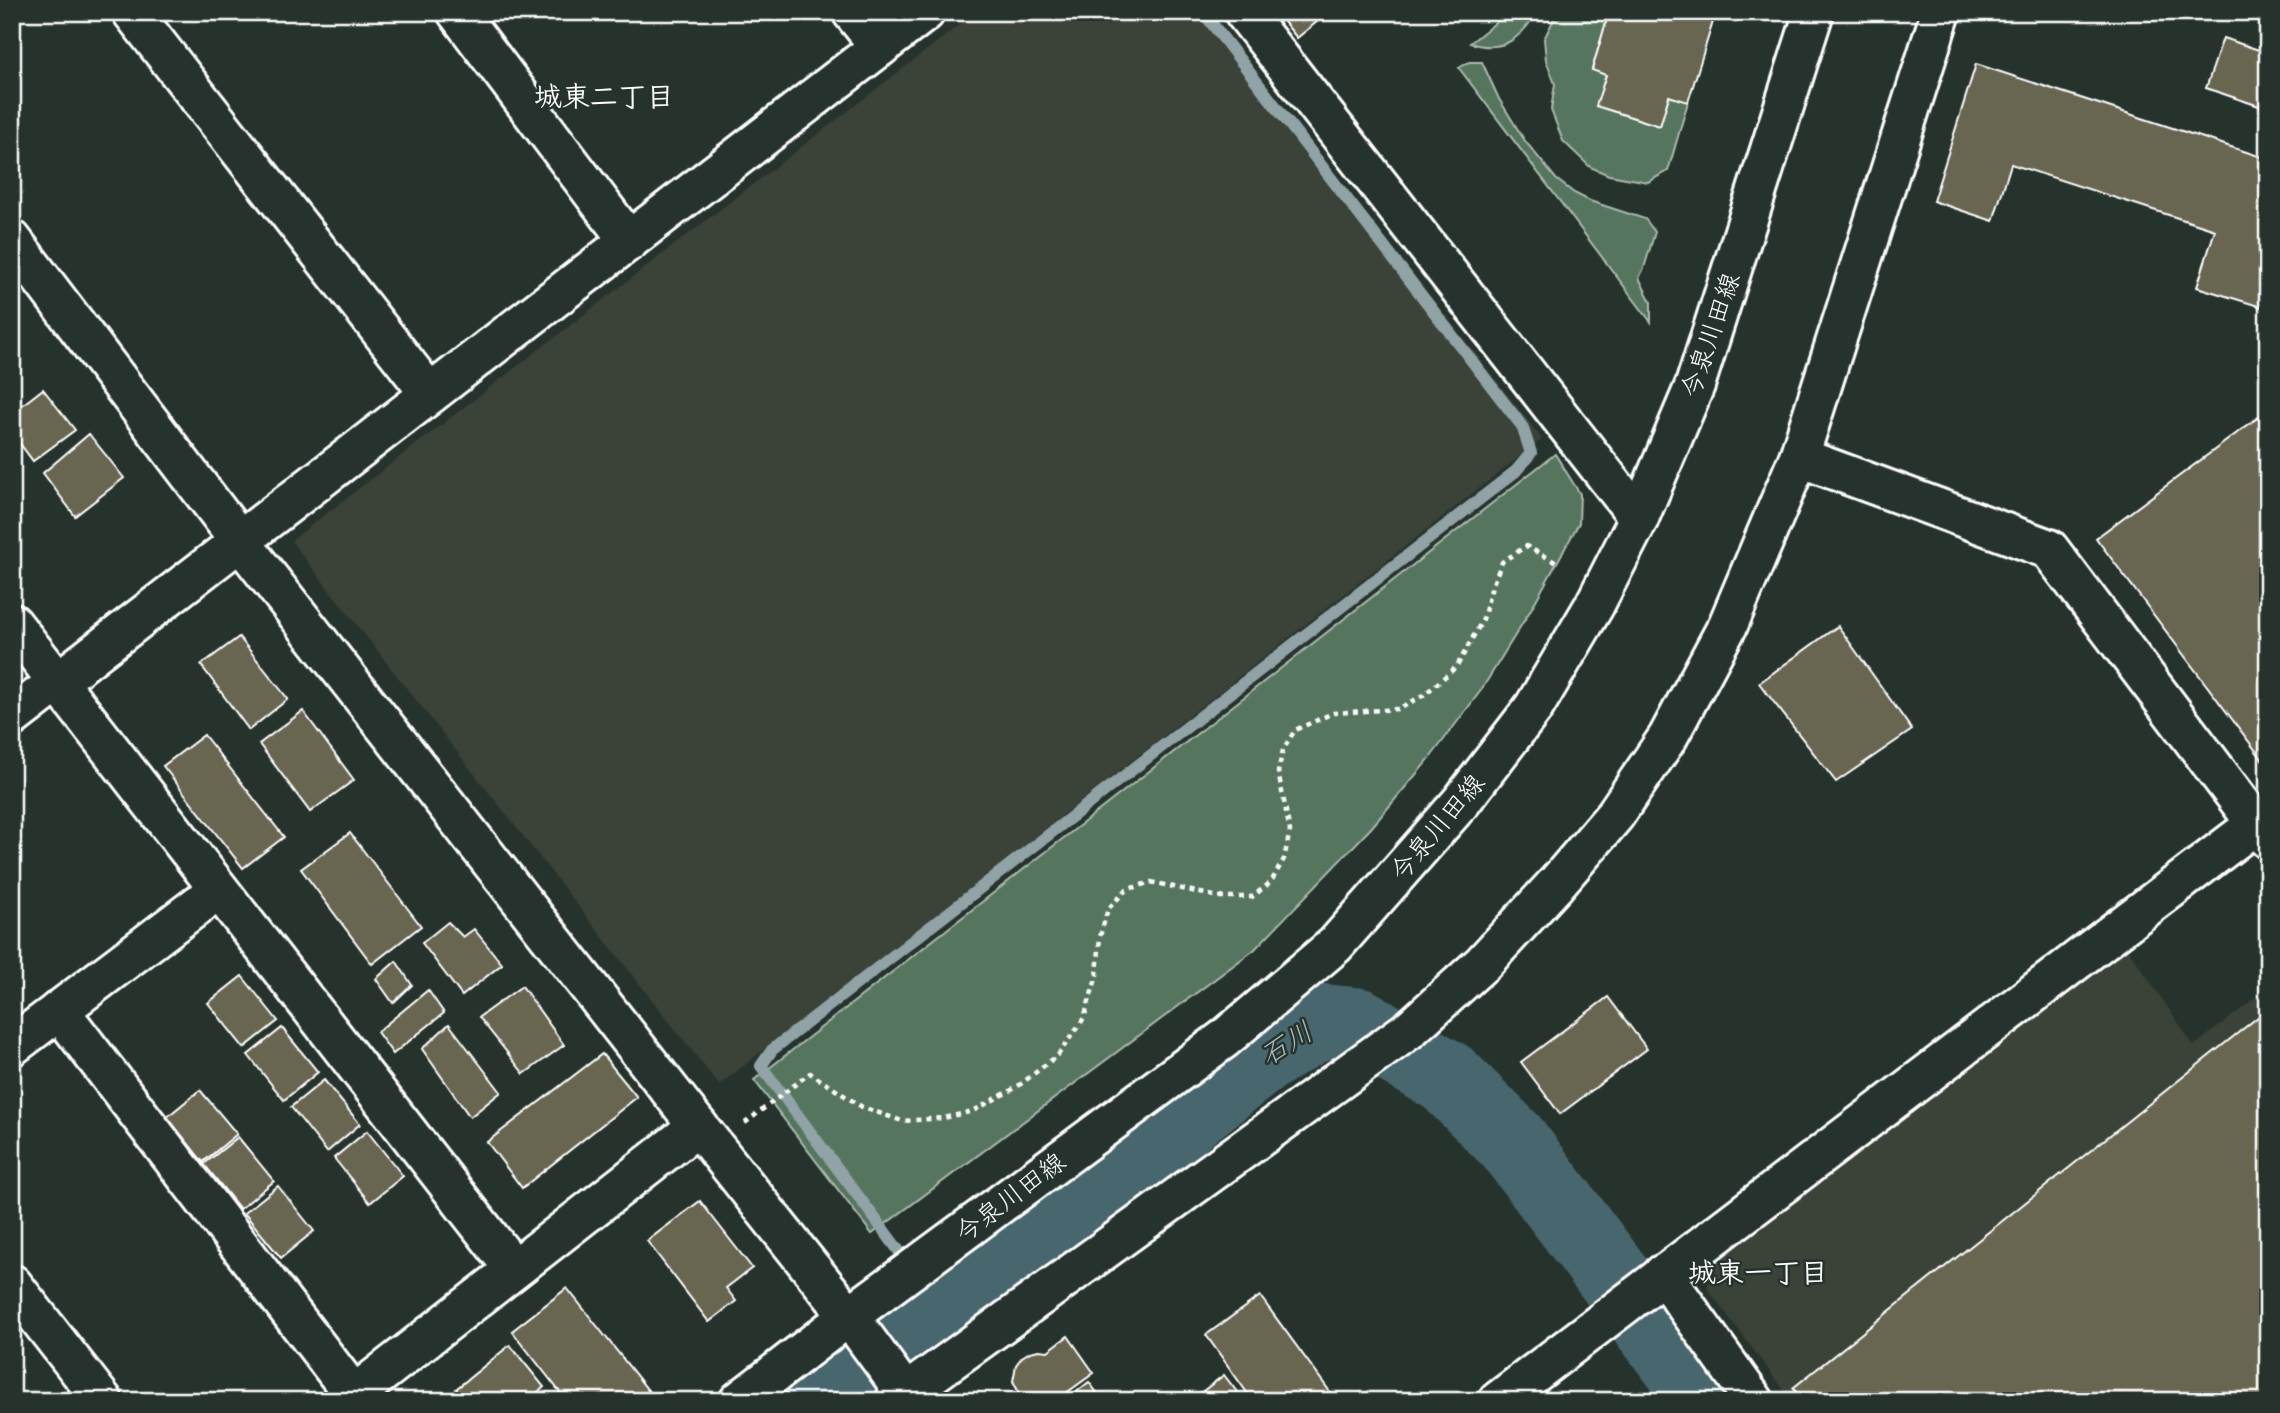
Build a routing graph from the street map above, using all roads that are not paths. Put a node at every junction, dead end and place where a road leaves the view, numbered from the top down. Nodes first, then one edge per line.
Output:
1 (132, 12) edge
2 (457, 12) edge
3 (852, 12) edge
4 (925, 12) edge
5 (1244, 12) edge
6 (1814, 12) edge
7 (1941, 12) edge
8 (880, 47) junction
9 (12, 240) edge
10 (629, 241) junction
11 (430, 394) junction
12 (1799, 457) junction
13 (1639, 518) junction
14 (240, 541) junction
15 (12, 623) edge
16 (59, 681) junction
17 (12, 718) edge
18 (2262, 831) edge
19 (218, 890) junction
20 (59, 1010) junction
21 (12, 1046) edge
22 (698, 1126) junction
23 (514, 1269) junction
24 (1663, 1274) junction
25 (12, 1284) edge
26 (849, 1316) junction
27 (350, 1398) edge
28 (904, 1398) edge
29 (103, 1401) edge
30 (739, 1401) edge
31 (1498, 1401) edge
32 (1754, 1401) edge

1 - 11 street
2 - 10 street
3 - 8 street
4 - 8 street
5 - 13 street
6 - 13 street, 今泉川田線
7 - 12 street
8 - 10 street
9 - 14 street
10 - 11 street
11 - 14 street
12 - 18 street
12 - 28 street
13 - 26 street, 今泉川田線
14 - 16 street
14 - 22 street
15 - 16 street
16 - 17 street
16 - 19 street
18 - 24 street
19 - 20 street
19 - 23 street
20 - 21 street
20 - 27 street
22 - 23 street
22 - 26 street
23 - 27 street
24 - 31 street
24 - 32 street
25 - 29 street
26 - 28 street
26 - 30 street, 今泉川田線

